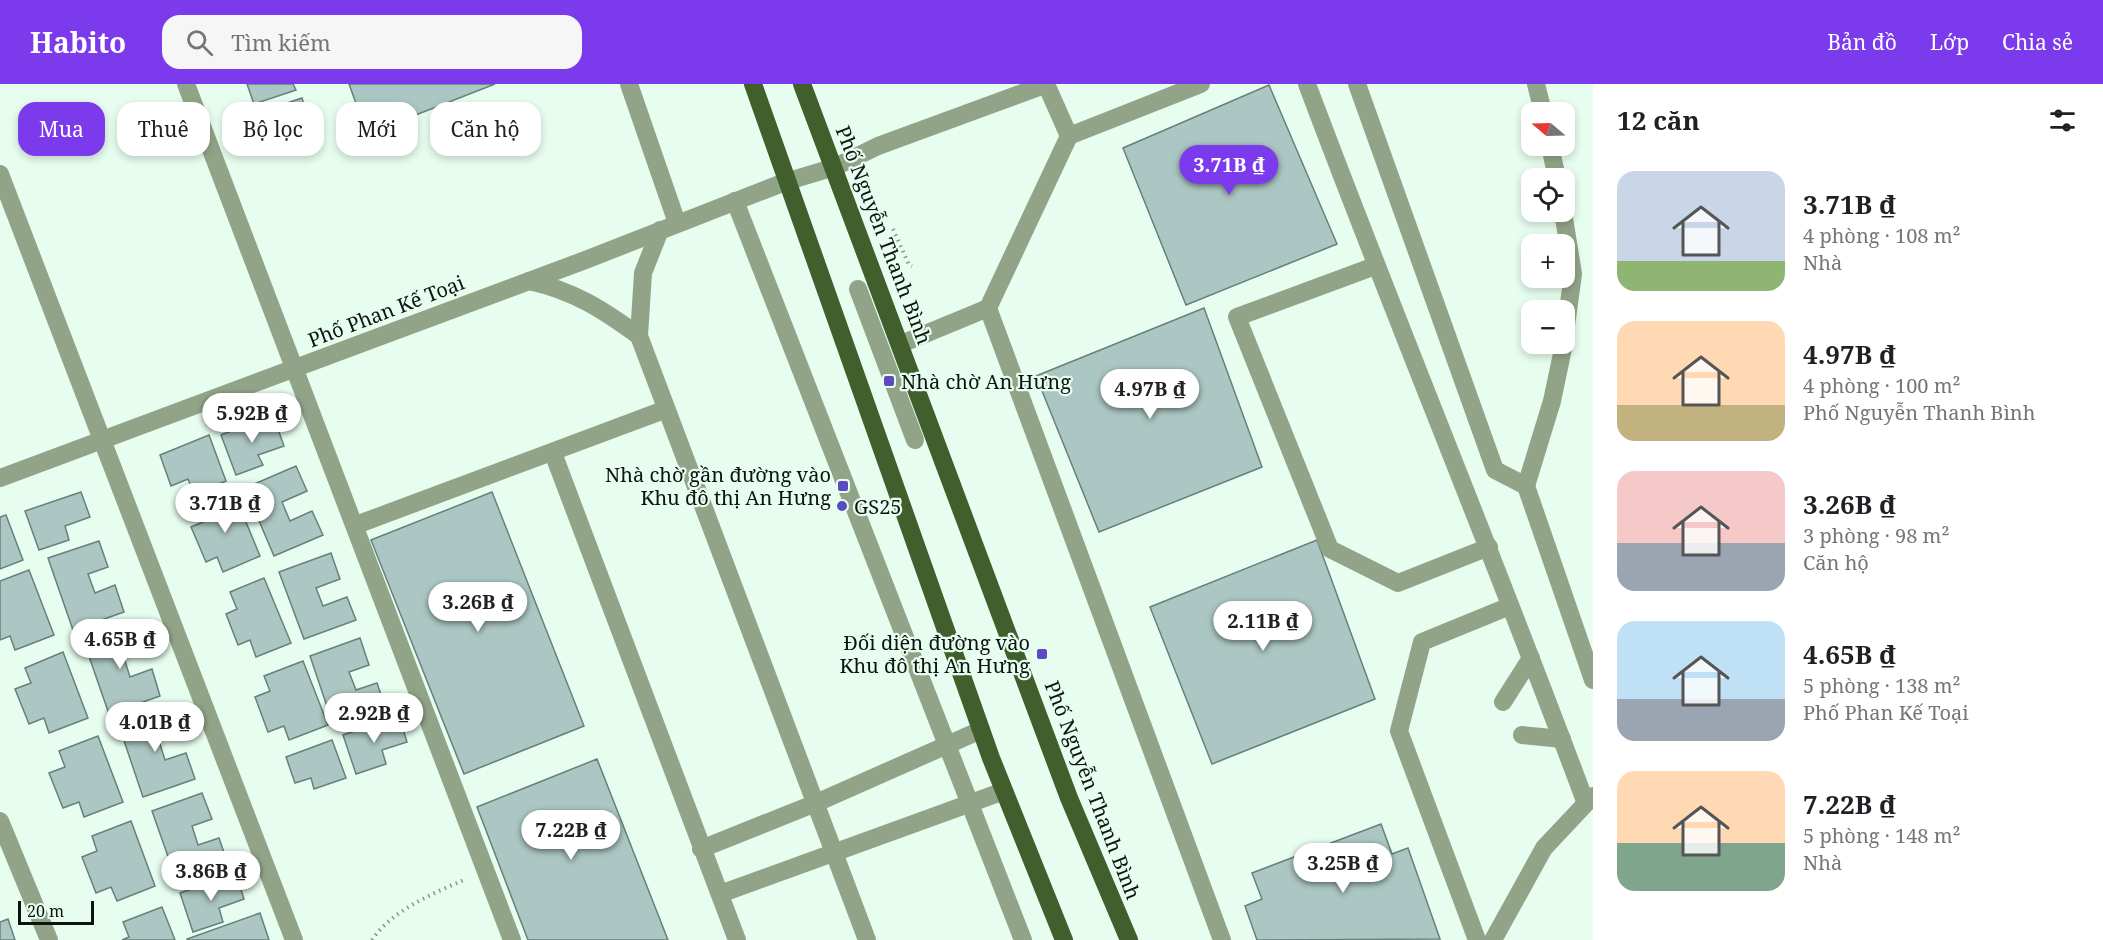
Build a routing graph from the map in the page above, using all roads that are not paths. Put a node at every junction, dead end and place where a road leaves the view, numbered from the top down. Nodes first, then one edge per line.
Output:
1 (186, 84) edge
2 (629, 84) edge
3 (753, 84) edge
4 (802, 84) edge
5 (1046, 84) edge
6 (1201, 84) edge
7 (1307, 84) edge
8 (1357, 84) edge
9 (1536, 84) edge
10 (1541, 102) edge
11 (1069, 136) junction
12 (835, 167) junction
13 (0, 174) edge
14 (785, 182) junction
15 (735, 201) junction
16 (1565, 222) edge
17 (677, 223) junction
18 (660, 230) junction
19 (1375, 266) junction
20 (529, 281) junction
21 (858, 289) dead end
22 (1570, 300) edge
23 (988, 308) junction
24 (639, 336) junction
25 (901, 344) junction
26 (1562, 354) edge
27 (293, 369) junction
28 (664, 410) junction
29 (100, 440) junction
30 (915, 440) dead end
31 (553, 453) junction
32 (0, 478) edge
33 (1526, 486) junction
34 (356, 525) junction
35 (1490, 548) junction
36 (1510, 606) junction
37 (1531, 658) junction
38 (1593, 680) edge
39 (1503, 702) dead end
40 (981, 730) junction
41 (1522, 735) dead end
42 (1562, 739) junction
43 (947, 745) junction
44 (1005, 791) junction
45 (1589, 799) edge
46 (816, 803) junction
47 (970, 804) junction
48 (0, 821) edge
49 (701, 849) junction
50 (832, 854) junction
51 (720, 894) junction
52 (49, 940) edge
53 (294, 940) edge
54 (512, 940) edge
55 (737, 940) edge
56 (867, 940) edge
57 (1023, 940) edge
58 (1064, 940) edge
59 (1129, 940) edge
60 (1222, 940) edge
61 (1477, 940) edge
62 (1493, 940) edge

1 - 27 street
2 - 17 street
3 - 14 main road
4 - 12 main road, Phố Nguyễn Thanh Bình
5 - 11 street
5 - 12 street, Phố Phan Kế Toại
6 - 11 street
7 - 19 street
8 - 33 street
9 - 10 street
11 - 23 street
12 - 14 street, Phố Phan Kế Toại
12 - 25 main road, Phố Nguyễn Thanh Bình
13 - 29 street
14 - 15 street, Phố Phan Kế Toại
14 - 40 main road
15 - 17 street, Phố Phan Kế Toại
15 - 43 street
16 - 22 street
17 - 18 street, Phố Phan Kế Toại
18 - 20 street, Phố Phan Kế Toại
18 - 24 street
19 - 35 street
19 - 35 street
20 - 24 street
20 - 27 street, Phố Phan Kế Toại
21 - 30 street
23 - 25 street
23 - 60 street
24 - 28 street
25 - 59 main road, Phố Nguyễn Thanh Bình
26 - 33 street
27 - 29 street, Phố Phan Kế Toại
27 - 34 street
28 - 31 street
28 - 46 street
29 - 32 street, Phố Phan Kế Toại
29 - 53 street
31 - 34 street
31 - 49 street
33 - 38 street
34 - 54 street
35 - 36 street
36 - 37 street
36 - 61 street
37 - 39 street
37 - 42 street
40 - 43 street
40 - 44 main road
41 - 42 street
42 - 45 street
43 - 46 street
43 - 47 street
44 - 47 street
44 - 58 main road
45 - 62 street
46 - 49 street
46 - 50 street
47 - 50 street
47 - 57 street
48 - 52 street
49 - 51 street
50 - 51 street
50 - 56 street
51 - 55 street

